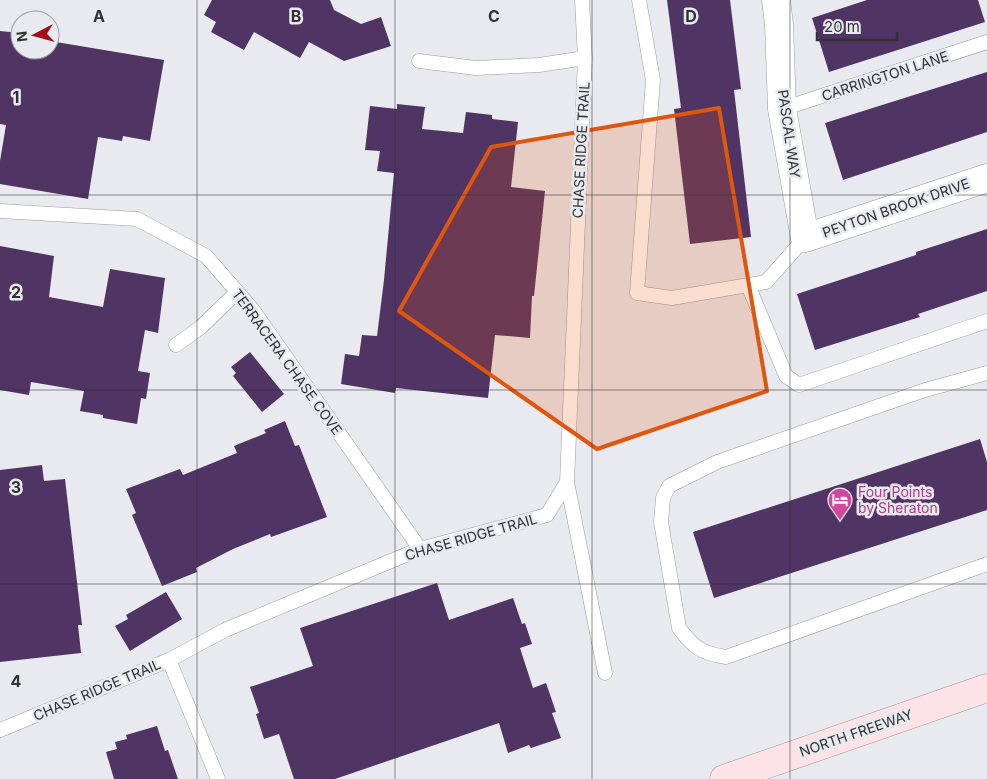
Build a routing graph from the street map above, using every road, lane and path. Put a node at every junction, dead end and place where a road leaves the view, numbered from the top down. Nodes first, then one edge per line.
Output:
1 (582, 0) edge
2 (639, 0) edge
3 (776, 0) edge
4 (987, 42) edge
5 (585, 58) junction
6 (419, 61) dead end
7 (782, 109) junction
8 (987, 178) edge
9 (0, 211) edge
10 (805, 238) junction
11 (748, 285) junction
12 (236, 292) junction
13 (987, 321) edge
14 (176, 345) dead end
15 (987, 373) edge
16 (567, 482) junction
17 (420, 549) junction
18 (987, 564) edge
19 (169, 660) junction
20 (605, 673) dead end
21 (987, 688) edge
22 (0, 730) edge
23 (218, 779) edge
24 (724, 779) edge

1 - 5 lane, CHASE RIDGE TRAIL
2 - 11 lane
3 - 7 street, PASCAL WAY
4 - 7 lane, CARRINGTON LANE
5 - 6 lane
5 - 16 lane, CHASE RIDGE TRAIL
7 - 10 street, PASCAL WAY
8 - 10 street, PEYTON BROOK DRIVE
9 - 12 lane, TERRACERA CHASE COVE
10 - 11 lane
11 - 13 lane
12 - 14 lane
12 - 17 lane, TERRACERA CHASE COVE
15 - 18 lane
16 - 17 lane, CHASE RIDGE TRAIL
16 - 20 lane
17 - 19 lane, CHASE RIDGE TRAIL
19 - 22 lane, CHASE RIDGE TRAIL
19 - 23 lane
21 - 24 main road, NORTH FREEWAY

